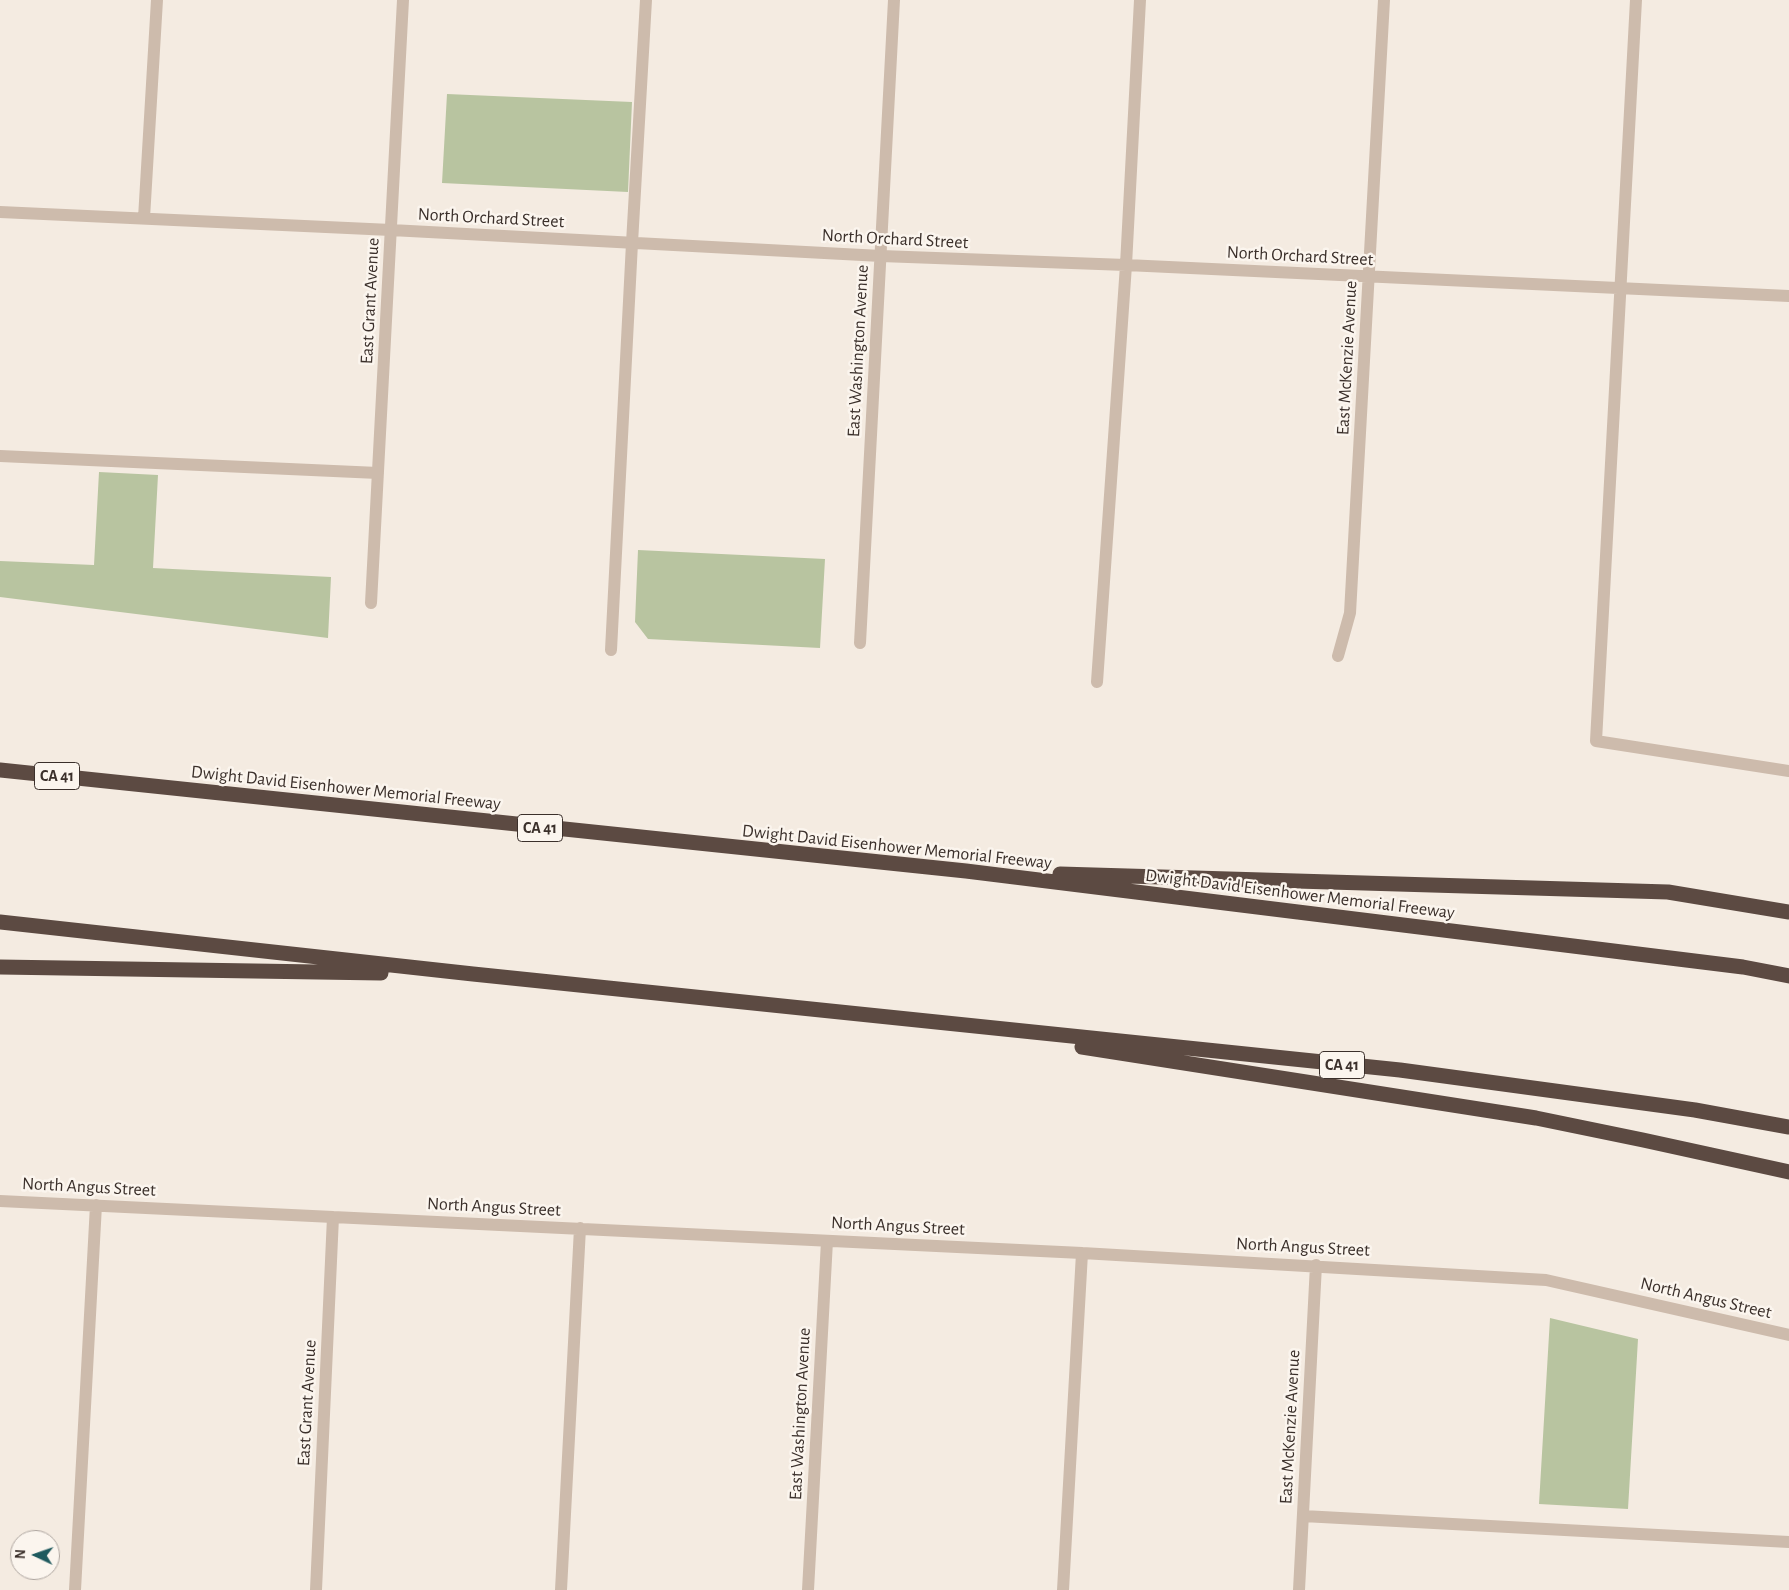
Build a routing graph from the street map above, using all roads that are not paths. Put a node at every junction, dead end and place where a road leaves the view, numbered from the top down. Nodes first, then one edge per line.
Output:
1 (157, 0) edge
2 (403, 0) edge
3 (646, 0) edge
4 (894, 0) edge
5 (1140, 0) edge
6 (1384, 0) edge
7 (1636, 0) edge
8 (0, 212) edge
9 (144, 218) junction
10 (391, 230) junction
11 (632, 243) junction
12 (881, 256) junction
13 (1126, 266) junction
14 (1369, 276) junction
15 (1621, 289) junction
16 (1789, 296) edge
17 (0, 456) edge
18 (378, 473) junction
19 (371, 603) dead end
20 (860, 643) dead end
21 (611, 650) dead end
22 (1338, 656) dead end
23 (1097, 682) dead end
24 (0, 764) edge
25 (0, 770) edge
26 (1789, 771) edge
27 (114, 782) junction
28 (966, 871) junction
29 (1789, 912) edge
30 (0, 922) edge
31 (0, 967) edge
32 (473, 974) junction
33 (1789, 976) edge
34 (894, 1018) junction
35 (1789, 1127) edge
36 (1789, 1172) edge
37 (0, 1201) edge
38 (96, 1205) junction
39 (333, 1217) junction
40 (580, 1228) junction
41 (827, 1240) junction
42 (1082, 1253) junction
43 (1316, 1265) junction
44 (1789, 1335) edge
45 (1303, 1516) junction
46 (1789, 1542) edge
47 (75, 1590) edge
48 (316, 1590) edge
49 (561, 1590) edge
50 (808, 1590) edge
51 (1063, 1590) edge
52 (1299, 1590) edge

1 - 9 street
2 - 10 street, East Grant Avenue
3 - 11 street
4 - 12 street, East Washington Avenue
5 - 13 street
6 - 14 street, East McKenzie Avenue
7 - 15 street
8 - 9 street, North Orchard Street
9 - 10 street, North Orchard Street
10 - 11 street, North Orchard Street
10 - 18 street, East Grant Avenue
11 - 12 street, North Orchard Street
11 - 21 street
12 - 13 street, North Orchard Street
12 - 20 street, East Washington Avenue
13 - 14 street, North Orchard Street
13 - 23 street
14 - 15 street, North Orchard Street
14 - 22 street, East McKenzie Avenue
15 - 16 street, North Orchard Street
15 - 26 street
17 - 18 street
18 - 19 street, East Grant Avenue
24 - 27 highway
25 - 27 highway, Dwight David Eisenhower Memorial Freeway / CA 41
27 - 28 highway, Dwight David Eisenhower Memorial Freeway / CA 41
28 - 29 highway
28 - 33 highway, Dwight David Eisenhower Memorial Freeway / CA 41
30 - 32 highway, CA 41
31 - 32 highway
32 - 34 highway, CA 41
34 - 35 highway, CA 41
34 - 36 highway
37 - 38 street, North Angus Street
38 - 39 street, North Angus Street
38 - 47 street
39 - 40 street, North Angus Street
39 - 48 street, East Grant Avenue
40 - 41 street, North Angus Street
40 - 49 street
41 - 42 street, North Angus Street
41 - 50 street, East Washington Avenue
42 - 43 street, North Angus Street
42 - 51 street
43 - 44 street, North Angus Street
43 - 45 street, East McKenzie Avenue
45 - 46 street
45 - 52 street, East McKenzie Avenue

